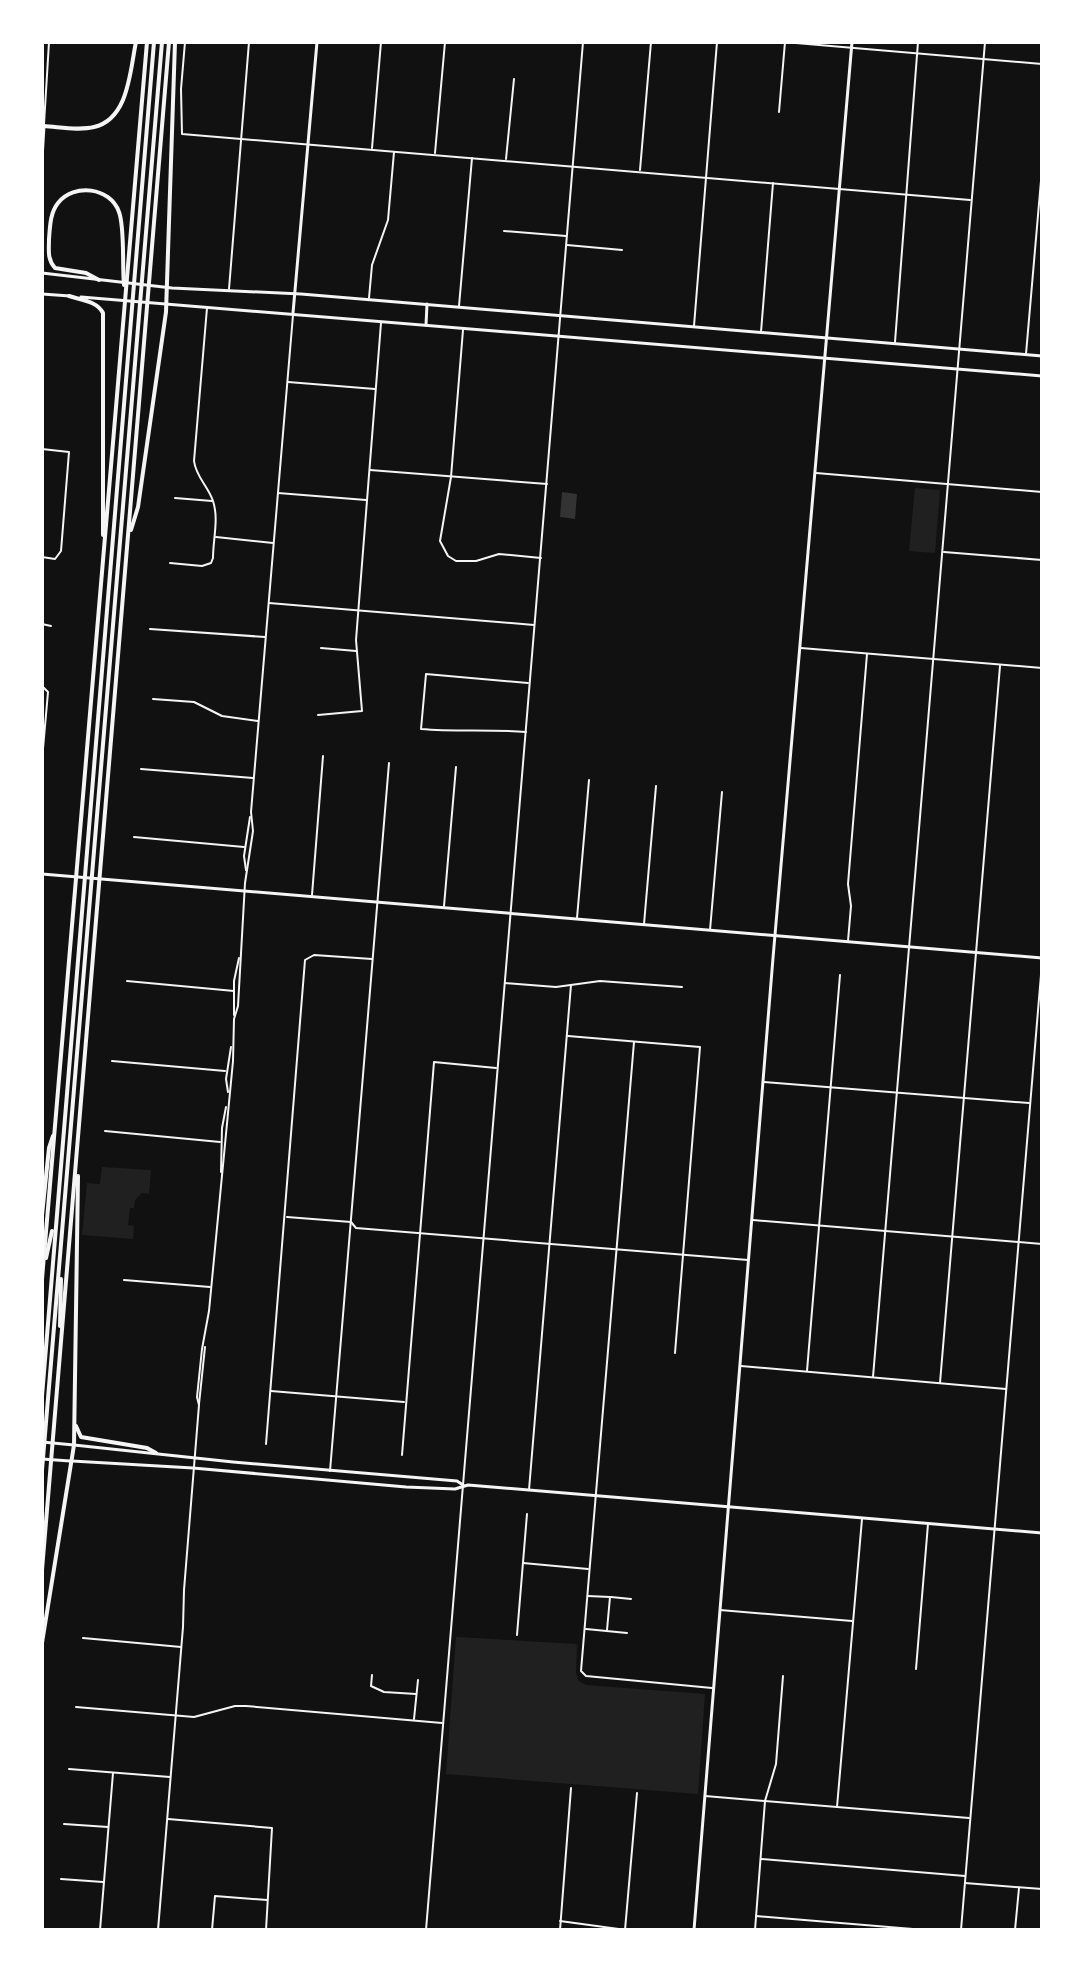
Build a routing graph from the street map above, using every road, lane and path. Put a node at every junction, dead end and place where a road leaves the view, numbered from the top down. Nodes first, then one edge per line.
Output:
1 (49, 42) edge
2 (136, 42) edge
3 (147, 42) edge
4 (154, 42) edge
5 (162, 42) edge
6 (172, 42) edge
7 (185, 42) edge
8 (249, 42) edge
9 (317, 42) edge
10 (381, 42) edge
11 (445, 42) edge
12 (583, 42) edge
13 (651, 42) edge
14 (717, 42) edge
15 (785, 42) edge
16 (852, 42) edge
17 (918, 42) edge
18 (985, 42) edge
19 (851, 48) junction
20 (42, 51) edge
21 (49, 52) junction
22 (917, 53) junction
23 (984, 59) junction
24 (1042, 64) edge
25 (514, 79) dead end
26 (779, 112) dead end
27 (43, 126) edge
28 (241, 138) junction
29 (308, 144) junction
30 (372, 149) junction
31 (394, 151) junction
32 (435, 155) junction
33 (472, 158) junction
34 (42, 159) edge
35 (506, 160) junction
36 (574, 166) junction
37 (1042, 169) edge
38 (640, 171) junction
39 (706, 177) junction
40 (773, 183) junction
41 (839, 188) junction
42 (906, 194) junction
43 (971, 200) junction
44 (504, 231) dead end
45 (568, 236) junction
46 (567, 245) junction
47 (622, 250) dead end
48 (42, 273) edge
49 (99, 280) junction
50 (168, 287) junction
51 (229, 291) junction
52 (295, 293) junction
53 (42, 294) edge
54 (69, 296) junction
55 (126, 296) junction
56 (369, 300) junction
57 (427, 304) junction
58 (167, 305) junction
59 (459, 307) junction
60 (207, 308) junction
61 (293, 315) junction
62 (561, 316) junction
63 (382, 322) junction
64 (425, 326) junction
65 (694, 327) junction
66 (464, 329) junction
67 (760, 333) junction
68 (559, 336) junction
69 (826, 338) junction
70 (894, 343) junction
71 (960, 349) junction
72 (1026, 355) junction
73 (1042, 356) edge
74 (825, 359) junction
75 (958, 369) junction
76 (1042, 376) edge
77 (288, 382) junction
78 (376, 389) junction
79 (42, 449) edge
80 (370, 470) junction
81 (816, 473) junction
82 (451, 477) junction
83 (547, 484) junction
84 (948, 484) junction
85 (1042, 492) edge
86 (278, 493) junction
87 (175, 498) dead end
88 (368, 500) junction
89 (213, 501) junction
90 (214, 537) junction
91 (128, 540) junction
92 (274, 543) junction
93 (943, 552) junction
94 (104, 556) junction
95 (42, 557) edge
96 (541, 558) junction
97 (1042, 560) edge
98 (170, 563) dead end
99 (269, 603) junction
100 (358, 611) junction
101 (42, 624) edge
102 (535, 625) junction
103 (51, 626) dead end
104 (150, 629) dead end
105 (266, 637) junction
106 (321, 648) dead end
107 (801, 648) junction
108 (357, 651) junction
109 (867, 653) junction
110 (933, 659) junction
111 (1000, 665) junction
112 (1042, 668) edge
113 (530, 683) junction
114 (42, 686) edge
115 (153, 699) dead end
116 (318, 715) dead end
117 (259, 721) junction
118 (526, 732) junction
119 (323, 756) dead end
120 (42, 760) edge
121 (389, 763) dead end
122 (456, 767) dead end
123 (141, 769) dead end
124 (254, 778) junction
125 (589, 780) dead end
126 (656, 786) dead end
127 (722, 792) dead end
128 (134, 837) dead end
129 (248, 847) junction
130 (42, 874) edge
131 (245, 891) junction
132 (311, 896) junction
133 (377, 902) junction
134 (444, 908) junction
135 (511, 913) junction
136 (577, 919) junction
137 (644, 924) junction
138 (710, 930) junction
139 (776, 936) junction
140 (848, 941) junction
141 (910, 946) junction
142 (976, 952) junction
143 (240, 953) junction
144 (373, 959) junction
145 (1042, 960) edge
146 (840, 975) dead end
147 (127, 981) dead end
148 (505, 983) junction
149 (571, 985) junction
150 (682, 987) dead end
151 (233, 991) junction
152 (239, 992) junction
153 (234, 1019) junction
154 (567, 1036) junction
155 (232, 1042) junction
156 (634, 1042) junction
157 (112, 1061) dead end
158 (497, 1068) junction
159 (227, 1071) junction
160 (764, 1082) junction
161 (831, 1087) junction
162 (898, 1092) junction
163 (228, 1093) junction
164 (964, 1098) junction
165 (227, 1102) junction
166 (1030, 1103) junction
167 (55, 1130) junction
168 (105, 1131) dead end
169 (221, 1142) junction
170 (226, 1142) junction
171 (77, 1170) junction
172 (221, 1176) junction
173 (42, 1215) edge
174 (284, 1216) junction
175 (55, 1217) junction
176 (753, 1220) junction
177 (351, 1222) junction
178 (819, 1226) junction
179 (885, 1231) junction
180 (419, 1233) junction
181 (952, 1237) junction
182 (62, 1238) junction
183 (483, 1238) junction
184 (1019, 1242) junction
185 (549, 1243) junction
186 (1042, 1244) edge
187 (617, 1249) junction
188 (683, 1254) junction
189 (750, 1260) junction
190 (43, 1272) edge
191 (42, 1279) edge
192 (124, 1280) dead end
193 (211, 1287) junction
194 (675, 1353) dead end
195 (59, 1361) junction
196 (741, 1366) junction
197 (807, 1371) junction
198 (873, 1377) junction
199 (940, 1383) junction
200 (1007, 1389) junction
201 (270, 1391) junction
202 (42, 1396) edge
203 (337, 1396) junction
204 (406, 1402) junction
205 (75, 1422) junction
206 (42, 1442) edge
207 (266, 1444) dead end
208 (74, 1445) junction
209 (156, 1453) junction
210 (402, 1455) dead end
211 (194, 1458) junction
212 (42, 1459) edge
213 (72, 1461) junction
214 (42, 1468) edge
215 (193, 1468) junction
216 (319, 1470) junction
217 (330, 1471) junction
218 (337, 1471) junction
219 (329, 1480) junction
220 (463, 1485) junction
221 (529, 1490) junction
222 (596, 1495) junction
223 (729, 1506) junction
224 (527, 1514) dead end
225 (862, 1518) junction
226 (928, 1523) junction
227 (995, 1529) junction
228 (1042, 1533) edge
229 (523, 1563) junction
230 (589, 1569) junction
231 (42, 1570) edge
232 (587, 1596) junction
233 (610, 1597) junction
234 (631, 1599) dead end
235 (720, 1610) junction
236 (853, 1621) junction
237 (585, 1629) junction
238 (607, 1630) junction
239 (627, 1633) dead end
240 (517, 1635) dead end
241 (83, 1638) dead end
242 (42, 1643) edge
243 (182, 1647) junction
244 (916, 1669) dead end
245 (372, 1675) dead end
246 (783, 1676) dead end
247 (418, 1680) dead end
248 (713, 1688) junction
249 (416, 1694) junction
250 (76, 1707) dead end
251 (175, 1717) junction
252 (414, 1721) junction
253 (443, 1723) junction
254 (69, 1769) dead end
255 (113, 1773) junction
256 (171, 1777) junction
257 (571, 1788) dead end
258 (637, 1793) dead end
259 (705, 1796) junction
260 (765, 1801) junction
261 (837, 1807) junction
262 (970, 1818) junction
263 (167, 1819) junction
264 (64, 1824) dead end
265 (109, 1827) junction
266 (761, 1859) junction
267 (966, 1876) junction
268 (61, 1879) dead end
269 (104, 1882) junction
270 (965, 1883) junction
271 (1019, 1887) junction
272 (1042, 1889) edge
273 (268, 1900) junction
274 (756, 1916) junction
275 (560, 1921) junction
276 (100, 1930) edge
277 (158, 1930) edge
278 (212, 1930) edge
279 (266, 1930) edge
280 (426, 1930) edge
281 (560, 1930) edge
282 (625, 1930) edge
283 (694, 1930) edge
284 (755, 1930) edge
285 (925, 1930) edge
286 (961, 1930) edge
287 (1015, 1930) edge

1 - 21 street
2 - 27 highway
3 - 55 highway
4 - 175 highway
5 - 182 highway
6 - 50 highway
6 - 91 highway
7 - 28 street
8 - 28 street
9 - 29 main road
10 - 30 street
11 - 32 street
12 - 36 street
13 - 38 street
14 - 39 street
15 - 19 street
15 - 26 street
16 - 19 main road
17 - 22 street
18 - 23 street
19 - 22 street
19 - 41 main road
20 - 21 street
21 - 27 street
22 - 23 street
22 - 42 street
23 - 24 street
23 - 43 street
25 - 35 street
27 - 34 main road
28 - 29 street
28 - 51 street
29 - 30 street
29 - 52 main road
30 - 31 street
31 - 32 street
31 - 56 street
32 - 33 street
33 - 35 street
33 - 59 street
35 - 36 street
36 - 38 street
36 - 45 street
37 - 72 street
38 - 39 street
39 - 40 street
39 - 65 street
40 - 41 street
40 - 67 street
41 - 42 street
41 - 69 main road
42 - 43 street
42 - 70 street
43 - 71 street
44 - 45 street
45 - 46 street
46 - 47 street
46 - 62 street
48 - 49 main road
49 - 50 main road
49 - 55 highway
50 - 51 main road
50 - 58 highway
51 - 52 main road
52 - 56 main road
52 - 61 main road
53 - 54 main road
54 - 58 main road
54 - 94 highway
55 - 94 highway
56 - 57 main road
57 - 59 main road
57 - 64 main road
58 - 60 main road
58 - 91 highway
59 - 62 main road
60 - 61 main road
60 - 89 street
61 - 63 main road
61 - 77 street
62 - 65 main road
62 - 68 street
63 - 64 main road
63 - 78 street
64 - 66 main road
65 - 67 main road
66 - 68 main road
66 - 82 street
67 - 69 main road
68 - 74 main road
68 - 83 street
69 - 70 main road
69 - 74 main road
70 - 71 main road
71 - 72 main road
71 - 75 street
72 - 73 main road
74 - 75 main road
74 - 81 main road
75 - 76 main road
75 - 84 street
77 - 78 street
77 - 86 street
78 - 80 street
79 - 95 street
80 - 82 street
80 - 88 street
81 - 84 street
81 - 107 main road
82 - 83 street
82 - 96 street
83 - 96 street
84 - 85 street
84 - 93 street
86 - 88 street
86 - 92 street
87 - 89 street
88 - 100 street
89 - 90 street
90 - 92 street
90 - 98 street
91 - 171 highway
92 - 99 street
93 - 97 street
93 - 110 street
94 - 167 highway
96 - 102 street
99 - 100 street
99 - 105 street
100 - 102 street
100 - 108 street
101 - 103 street
102 - 113 street
104 - 105 street
105 - 117 street
106 - 108 street
107 - 109 street
107 - 139 main road
108 - 116 street
109 - 110 street
109 - 140 street
110 - 111 street
110 - 141 street
111 - 112 street
111 - 142 street
113 - 118 street
113 - 118 street
114 - 120 street
115 - 117 street
117 - 124 street
118 - 135 street
119 - 132 street
121 - 133 street
122 - 134 street
123 - 124 street
124 - 129 street
125 - 136 street
126 - 137 street
127 - 138 street
128 - 129 street
129 - 131 street
130 - 131 main road
131 - 132 main road
131 - 143 street
132 - 133 main road
133 - 134 main road
133 - 144 street
134 - 135 main road
135 - 136 main road
135 - 148 street
136 - 137 main road
137 - 138 main road
138 - 139 main road
139 - 140 main road
139 - 160 main road
140 - 141 main road
141 - 142 main road
141 - 162 street
142 - 145 main road
142 - 164 street
143 - 151 street
143 - 152 street
144 - 174 street
144 - 177 street
145 - 166 street
146 - 161 street
147 - 151 street
148 - 149 street
148 - 158 street
149 - 150 street
149 - 154 street
151 - 152 street
151 - 153 street
152 - 153 street
153 - 155 street
154 - 156 street
154 - 185 street
155 - 159 street
155 - 163 street
156 - 187 street
156 - 188 street
157 - 159 street
158 - 180 street
158 - 183 street
159 - 163 street
160 - 161 street
160 - 176 main road
161 - 162 street
161 - 178 street
162 - 164 street
162 - 179 street
163 - 165 street
164 - 166 street
164 - 181 street
165 - 169 street
165 - 170 street
166 - 184 street
167 - 173 highway
167 - 190 highway
168 - 169 street
169 - 170 street
169 - 172 street
170 - 172 street
171 - 195 highway
171 - 205 highway
172 - 193 street
174 - 177 street
174 - 201 street
175 - 190 highway
175 - 202 highway
176 - 178 street
176 - 189 main road
177 - 180 street
177 - 203 street
178 - 179 street
178 - 197 street
179 - 181 street
179 - 198 street
180 - 183 street
180 - 204 street
181 - 184 street
181 - 199 street
182 - 195 highway
182 - 214 highway
183 - 185 street
183 - 220 street
184 - 186 street
184 - 200 street
185 - 187 street
185 - 221 street
187 - 188 street
187 - 222 street
188 - 189 street
188 - 194 street
189 - 196 main road
190 - 191 highway
192 - 193 street
193 - 211 street
195 - 231 highway
196 - 197 street
196 - 223 main road
197 - 198 street
198 - 199 street
199 - 200 street
200 - 227 street
201 - 203 street
201 - 207 street
203 - 204 street
203 - 217 street
204 - 210 street
205 - 208 highway
205 - 209 highway
206 - 208 main road
208 - 209 main road
208 - 213 highway
209 - 211 main road
211 - 215 street
211 - 216 main road
212 - 213 main road
213 - 215 main road
213 - 242 highway
215 - 219 main road
215 - 243 street
216 - 217 main road
216 - 219 main road
217 - 218 main road
218 - 219 main road
218 - 220 main road
219 - 220 main road
220 - 221 main road
220 - 253 street
221 - 222 main road
222 - 223 main road
222 - 230 street
223 - 225 main road
223 - 235 main road
224 - 229 street
225 - 226 main road
225 - 236 street
226 - 227 main road
226 - 244 street
227 - 228 main road
227 - 262 street
229 - 230 street
229 - 240 street
230 - 232 street
232 - 233 street
232 - 237 street
233 - 234 street
233 - 238 street
235 - 236 street
235 - 248 main road
236 - 261 street
237 - 238 street
237 - 248 street
238 - 239 street
241 - 243 street
243 - 251 street
245 - 249 street
246 - 260 street
247 - 249 street
248 - 259 main road
249 - 252 street
250 - 251 street
251 - 252 street
251 - 256 street
252 - 253 street
253 - 280 street
254 - 255 street
255 - 256 street
255 - 265 street
256 - 263 street
257 - 275 street
258 - 282 street
259 - 260 street
259 - 283 main road
260 - 261 street
260 - 266 street
261 - 262 street
262 - 267 street
263 - 273 street
263 - 277 street
264 - 265 street
265 - 269 street
266 - 267 street
266 - 274 street
267 - 270 street
268 - 269 street
269 - 276 street
270 - 271 street
270 - 286 street
271 - 272 street
271 - 287 street
273 - 278 street
273 - 279 street
274 - 284 street
274 - 285 street
275 - 281 street
275 - 282 street

